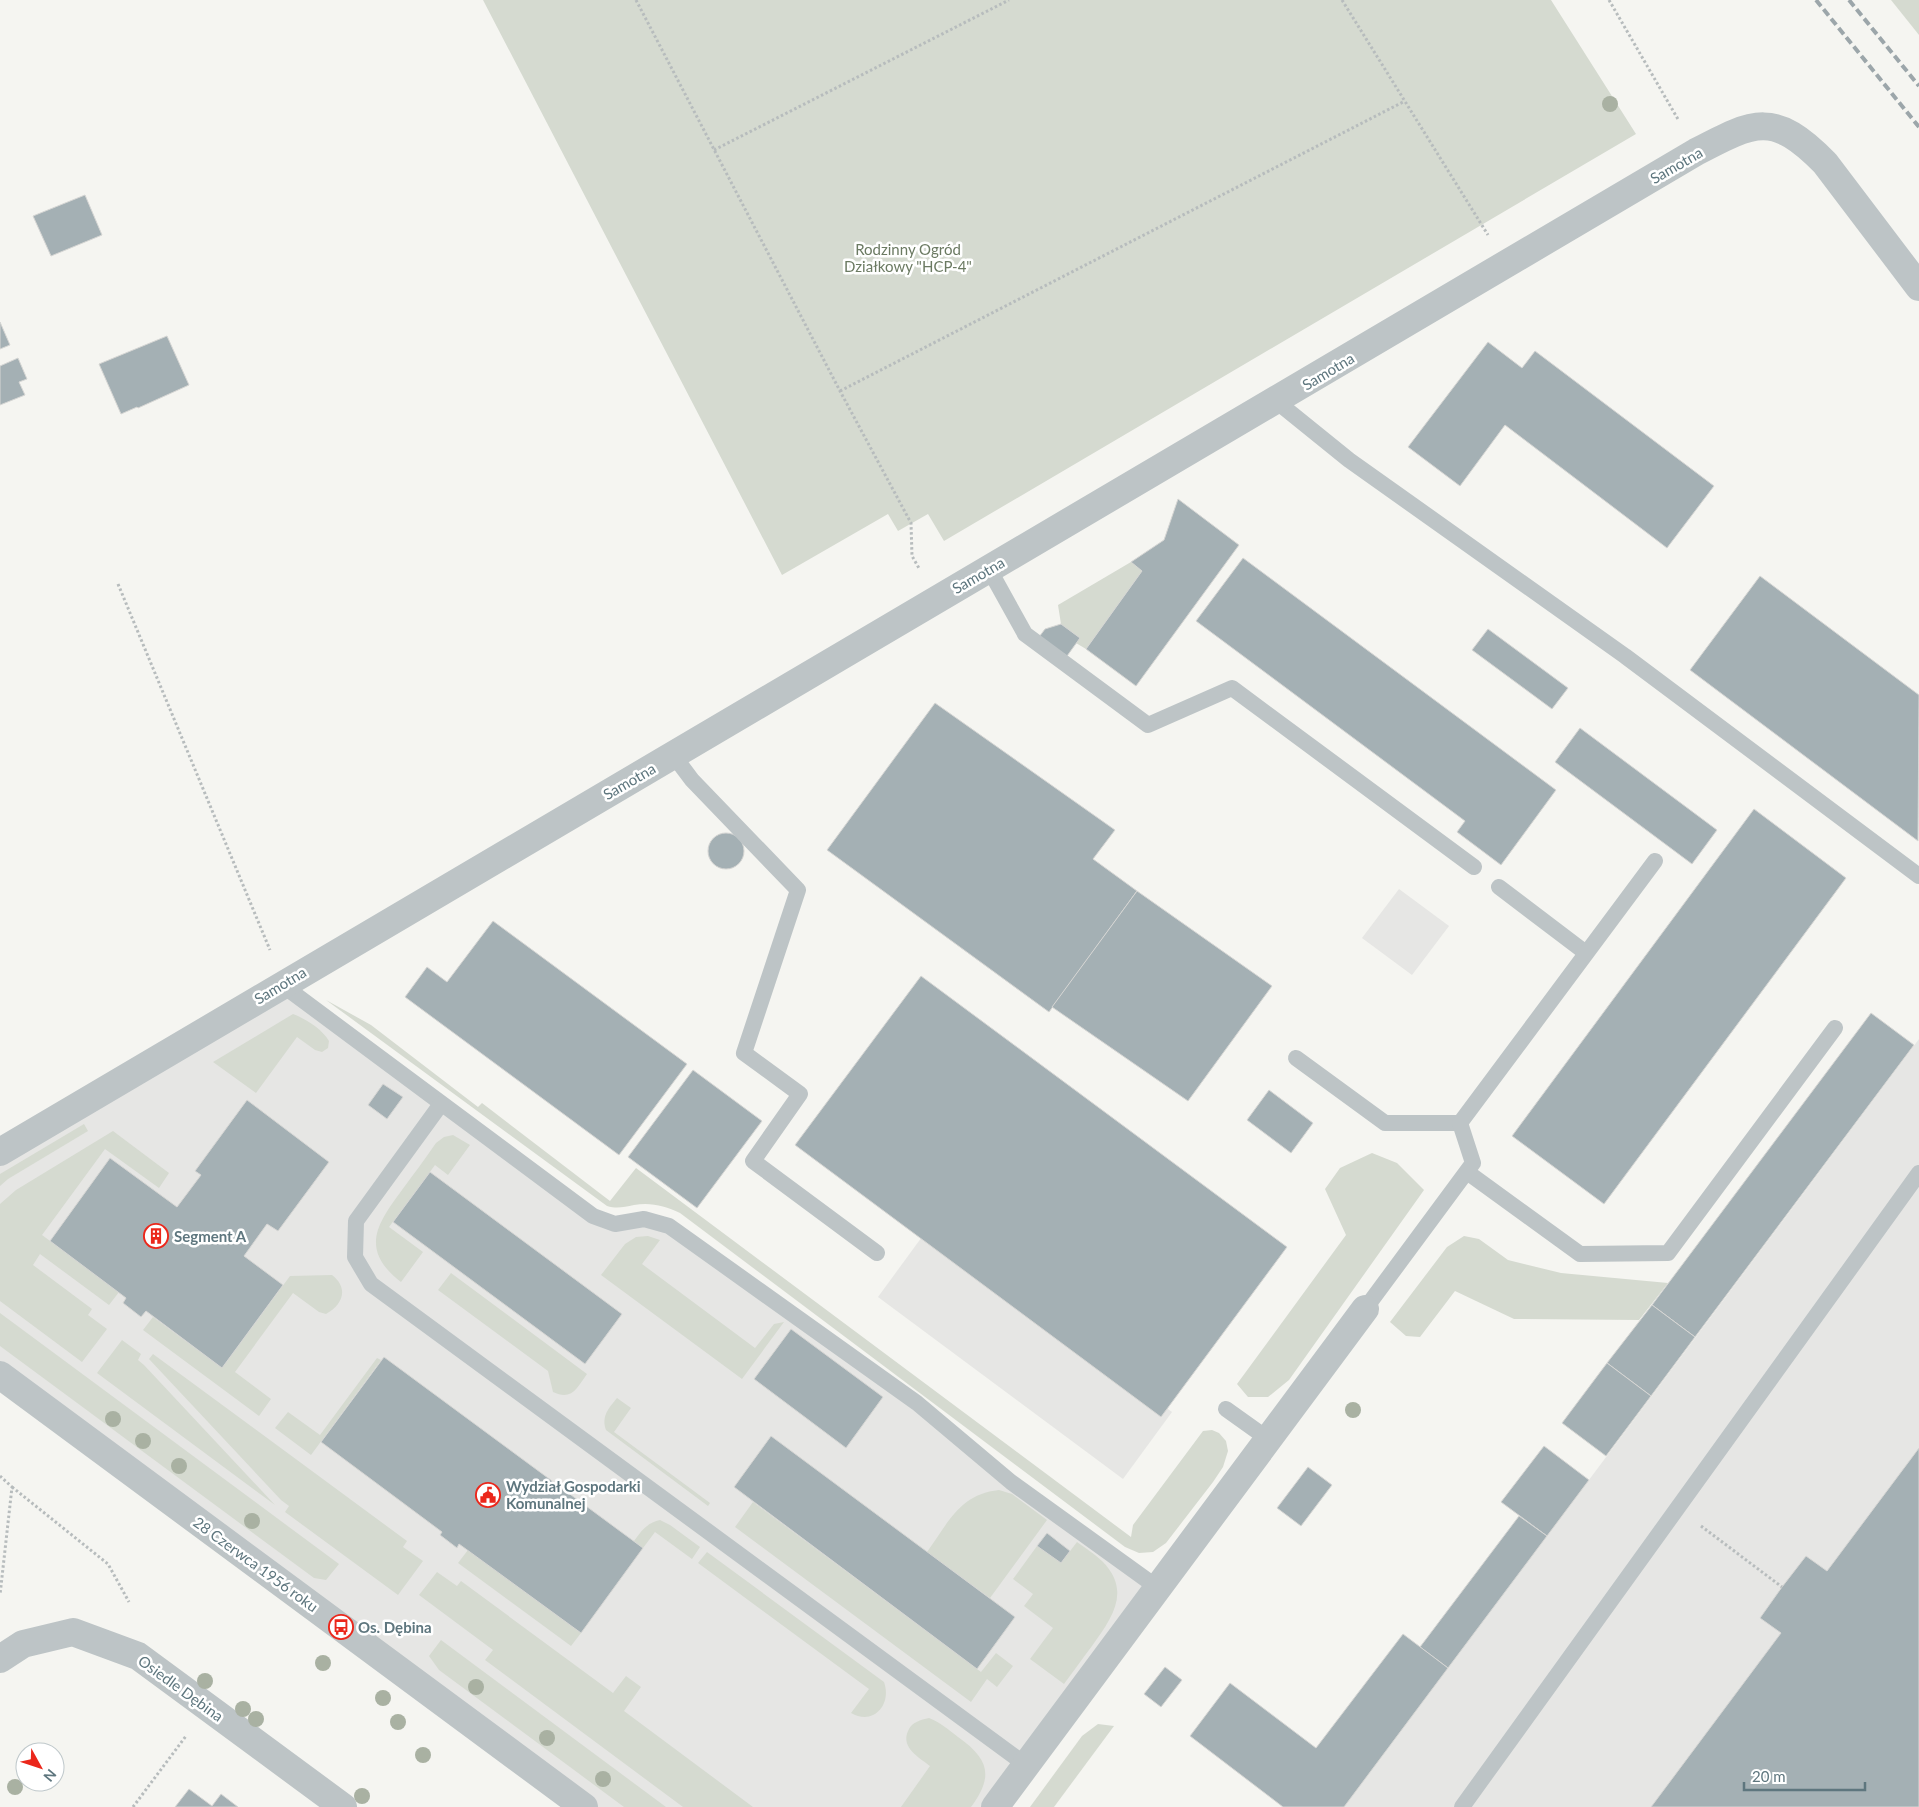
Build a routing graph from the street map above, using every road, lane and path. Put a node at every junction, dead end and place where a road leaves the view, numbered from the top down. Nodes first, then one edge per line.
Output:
1 (636, 0) edge
2 (1009, 0) edge
3 (1342, 0) edge
4 (1609, 0) edge
5 (1405, 101) junction
6 (714, 150) junction
7 (1696, 152) junction
8 (1507, 265) junction
9 (1919, 287) edge
10 (840, 391) junction
11 (1276, 401) junction
12 (989, 569) junction
13 (118, 584) dead end
14 (937, 599) junction
15 (674, 756) junction
16 (1655, 861) dead end
17 (1474, 867) dead end
18 (1919, 876) edge
19 (1499, 888) dead end
20 (1586, 953) junction
21 (281, 984) junction
22 (1835, 1028) dead end
23 (1296, 1058) dead end
24 (441, 1104) junction
25 (1460, 1123) junction
26 (0, 1152) edge
27 (1467, 1172) junction
28 (1919, 1173) edge
29 (877, 1253) dead end
30 (1365, 1309) joint
31 (0, 1375) edge
32 (1226, 1409) dead end
33 (1268, 1439) junction
34 (0, 1476) edge
35 (12, 1487) junction
36 (1677, 1508) junction
37 (1782, 1587) dead end
38 (1158, 1588) junction
39 (0, 1595) edge
40 (129, 1602) dead end
41 (0, 1658) edge
42 (208, 1708) junction
43 (1026, 1765) junction
44 (133, 1807) edge
45 (343, 1807) edge
46 (584, 1807) edge
47 (995, 1807) edge
48 (1462, 1807) edge

1 - 6 path
2 - 6 path
3 - 5 path
4 - 7 path
5 - 8 path
5 - 10 path
6 - 10 path
7 - 8 street, Samotna
7 - 9 street, Samotna
8 - 11 street, Samotna
10 - 14 path
11 - 12 street, Samotna
11 - 18 lane
12 - 14 street, Samotna
12 - 17 lane
13 - 21 path
14 - 15 street, Samotna
15 - 21 street, Samotna
15 - 29 lane
16 - 20 lane
19 - 20 lane
20 - 25 lane
21 - 24 lane
21 - 26 street, Samotna
22 - 27 lane
23 - 25 lane
24 - 38 lane
24 - 43 lane
25 - 27 lane
27 - 30 lane
28 - 36 lane
30 - 33 street
31 - 46 street, 28 Czerwca 1956 roku
32 - 33 lane
33 - 38 street
34 - 35 path
35 - 39 path
35 - 40 path
36 - 37 path
36 - 48 lane
38 - 43 street
41 - 42 street, Osiedle Dębina
42 - 44 path
42 - 45 street, Osiedle Dębina
43 - 47 street

